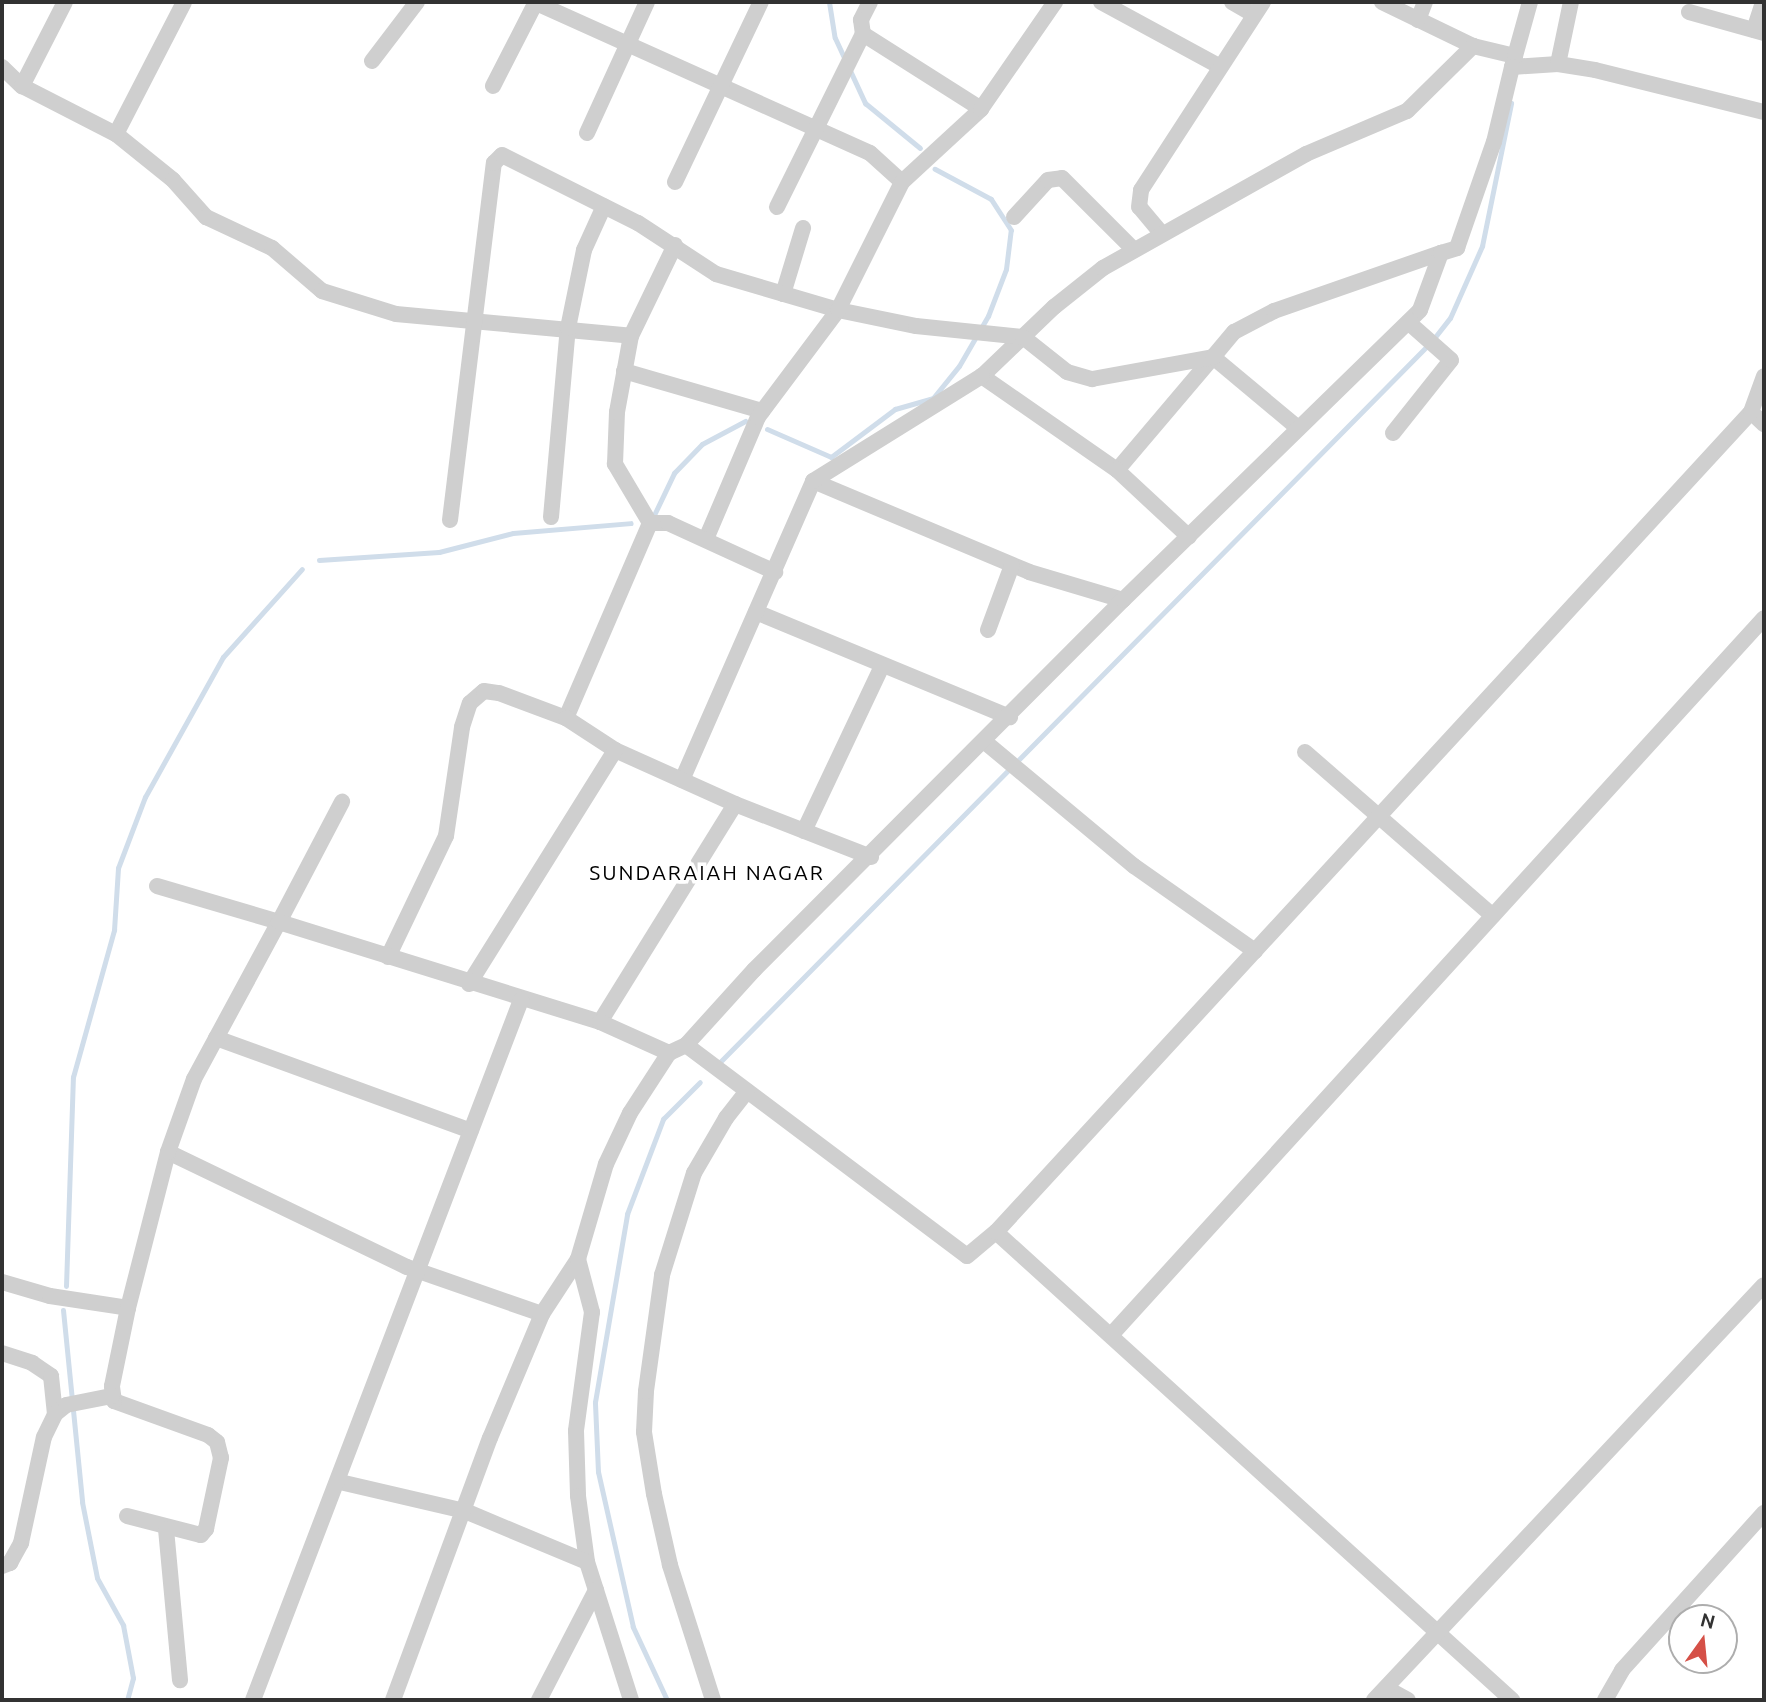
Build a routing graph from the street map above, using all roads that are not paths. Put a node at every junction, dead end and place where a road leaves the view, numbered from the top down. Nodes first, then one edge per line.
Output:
1 (65, 2) edge
2 (184, 2) edge
3 (417, 2) edge
4 (535, 2) edge
5 (647, 2) edge
6 (761, 2) edge
7 (870, 2) edge
8 (1055, 2) edge
9 (1101, 2) edge
10 (1232, 2) edge
11 (1382, 2) edge
12 (1425, 2) edge
13 (1530, 2) edge
14 (1571, 2) edge
15 (1763, 2) edge
16 (1258, 8) edge
17 (1689, 12) dead end
18 (1418, 20) junction
19 (1759, 32) edge
20 (863, 34) junction
21 (626, 44) junction
22 (1473, 46) junction
23 (373, 61) dead end
24 (1514, 63) junction
25 (1558, 64) junction
26 (1217, 65) junction
27 (3, 71) edge
28 (22, 86) junction
29 (493, 86) dead end
30 (721, 88) junction
31 (981, 109) junction
32 (1764, 112) edge
33 (817, 130) junction
34 (587, 133) dead end
35 (116, 134) junction
36 (675, 182) dead end
37 (902, 182) junction
38 (604, 206) junction
39 (777, 207) dead end
40 (1014, 217) dead end
41 (803, 228) dead end
42 (1161, 234) junction
43 (675, 245) junction
44 (1133, 249) junction
45 (1441, 253) junction
46 (783, 294) junction
47 (838, 310) junction
48 (1408, 322) junction
49 (477, 323) junction
50 (568, 328) junction
51 (631, 337) junction
52 (1023, 337) junction
53 (1213, 357) junction
54 (624, 371) junction
55 (982, 376) junction
56 (1764, 376) edge
57 (762, 411) junction
58 (1751, 412) junction
59 (1764, 424) edge
60 (1298, 428) junction
61 (1393, 433) dead end
62 (1117, 470) junction
63 (813, 481) junction
64 (551, 517) dead end
65 (450, 520) dead end
66 (650, 523) junction
67 (1189, 537) junction
68 (706, 539) junction
69 (1012, 565) junction
70 (775, 572) junction
71 (1123, 600) junction
72 (756, 612) junction
73 (1764, 618) edge
74 (988, 630) dead end
75 (882, 666) junction
76 (1010, 717) junction
77 (566, 718) junction
78 (985, 742) junction
79 (615, 750) junction
80 (1305, 752) dead end
81 (682, 780) junction
82 (342, 802) dead end
83 (735, 804) junction
84 (1380, 815) junction
85 (804, 831) junction
86 (871, 857) junction
87 (157, 886) dead end
88 (1493, 916) junction
89 (279, 922) junction
90 (1255, 951) junction
91 (388, 957) junction
92 (469, 984) junction
93 (521, 1000) junction
94 (600, 1023) junction
95 (216, 1038) junction
96 (686, 1045) junction
97 (669, 1053) junction
98 (747, 1091) junction
99 (471, 1131) junction
100 (167, 1152) junction
101 (996, 1232) junction
102 (578, 1259) junction
103 (418, 1271) junction
104 (2, 1282) edge
105 (1764, 1285) edge
106 (128, 1308) junction
107 (542, 1314) junction
108 (1112, 1334) junction
109 (2, 1353) edge
110 (111, 1396) junction
111 (60, 1409) junction
112 (340, 1482) junction
113 (465, 1511) junction
114 (1764, 1513) edge
115 (127, 1516) dead end
116 (166, 1529) junction
117 (587, 1562) junction
118 (2, 1566) edge
119 (596, 1590) junction
120 (1438, 1633) junction
121 (180, 1680) dead end
122 (1386, 1688) junction
123 (253, 1700) edge
124 (393, 1700) edge
125 (539, 1700) edge
126 (631, 1700) edge
127 (713, 1700) edge
128 (1374, 1700) edge
129 (1408, 1700) edge
130 (1512, 1700) edge
131 (1605, 1700) edge

1 - 28 street
2 - 35 street
3 - 23 street
4 - 21 street
4 - 29 street
5 - 21 street
6 - 30 street
7 - 20 street
8 - 31 street
9 - 26 street
10 - 16 street
11 - 18 street
12 - 18 street
13 - 24 street
14 - 25 street
15 - 19 street
16 - 26 street
17 - 19 street
18 - 22 street
20 - 31 street
20 - 33 street
21 - 30 street
21 - 34 street
22 - 24 street
22 - 42 street
24 - 25 street
24 - 45 street
25 - 32 street
26 - 42 street
27 - 28 street
28 - 35 street
30 - 33 street
30 - 36 street
31 - 37 street
33 - 37 street
33 - 39 street
35 - 49 street
37 - 47 street
38 - 43 street
38 - 49 street
38 - 50 street
40 - 44 street
41 - 46 street
42 - 44 street
43 - 46 street
43 - 51 street
44 - 52 street
45 - 48 street
45 - 53 street
46 - 47 street
47 - 52 street
47 - 57 street
48 - 60 street
48 - 61 street
49 - 50 street
49 - 65 street
50 - 51 street
50 - 64 street
51 - 54 street
52 - 53 street
52 - 55 street
53 - 60 street
53 - 62 street
54 - 57 street
54 - 66 street
55 - 62 street
55 - 63 street
56 - 58 street
57 - 68 street
58 - 59 street
58 - 84 street
60 - 67 street
62 - 67 street
63 - 69 street
63 - 70 street
66 - 68 street
66 - 77 street
67 - 71 street
68 - 70 street
69 - 71 street
69 - 74 street
70 - 72 street
71 - 76 street
72 - 75 street
72 - 81 street
73 - 88 street
75 - 76 street
75 - 85 street
76 - 78 street
77 - 79 street
77 - 91 street
78 - 86 street
78 - 90 street
79 - 81 street
79 - 92 street
80 - 84 street
81 - 83 street
82 - 89 street
83 - 85 street
83 - 94 street
84 - 88 street
84 - 90 street
85 - 86 street
86 - 96 street
87 - 89 street
88 - 108 street
89 - 91 street
89 - 95 street
90 - 101 street
91 - 92 street
92 - 93 street
93 - 94 street
93 - 99 street
94 - 97 street
95 - 99 street
95 - 100 street
96 - 97 street
96 - 98 street
97 - 102 street
98 - 101 street
98 - 127 street
99 - 103 street
100 - 103 street
100 - 106 street
101 - 108 street
102 - 107 street
102 - 117 street
103 - 107 street
103 - 112 street
104 - 106 street
105 - 120 street
106 - 110 street
107 - 113 street
108 - 120 street
109 - 111 street
110 - 111 street
110 - 116 street
111 - 118 street
112 - 113 street
112 - 123 street
113 - 117 street
113 - 124 street
114 - 131 street
115 - 116 street
116 - 121 street
117 - 119 street
119 - 125 street
119 - 126 street
120 - 122 street
120 - 130 street
122 - 128 street
122 - 129 street

